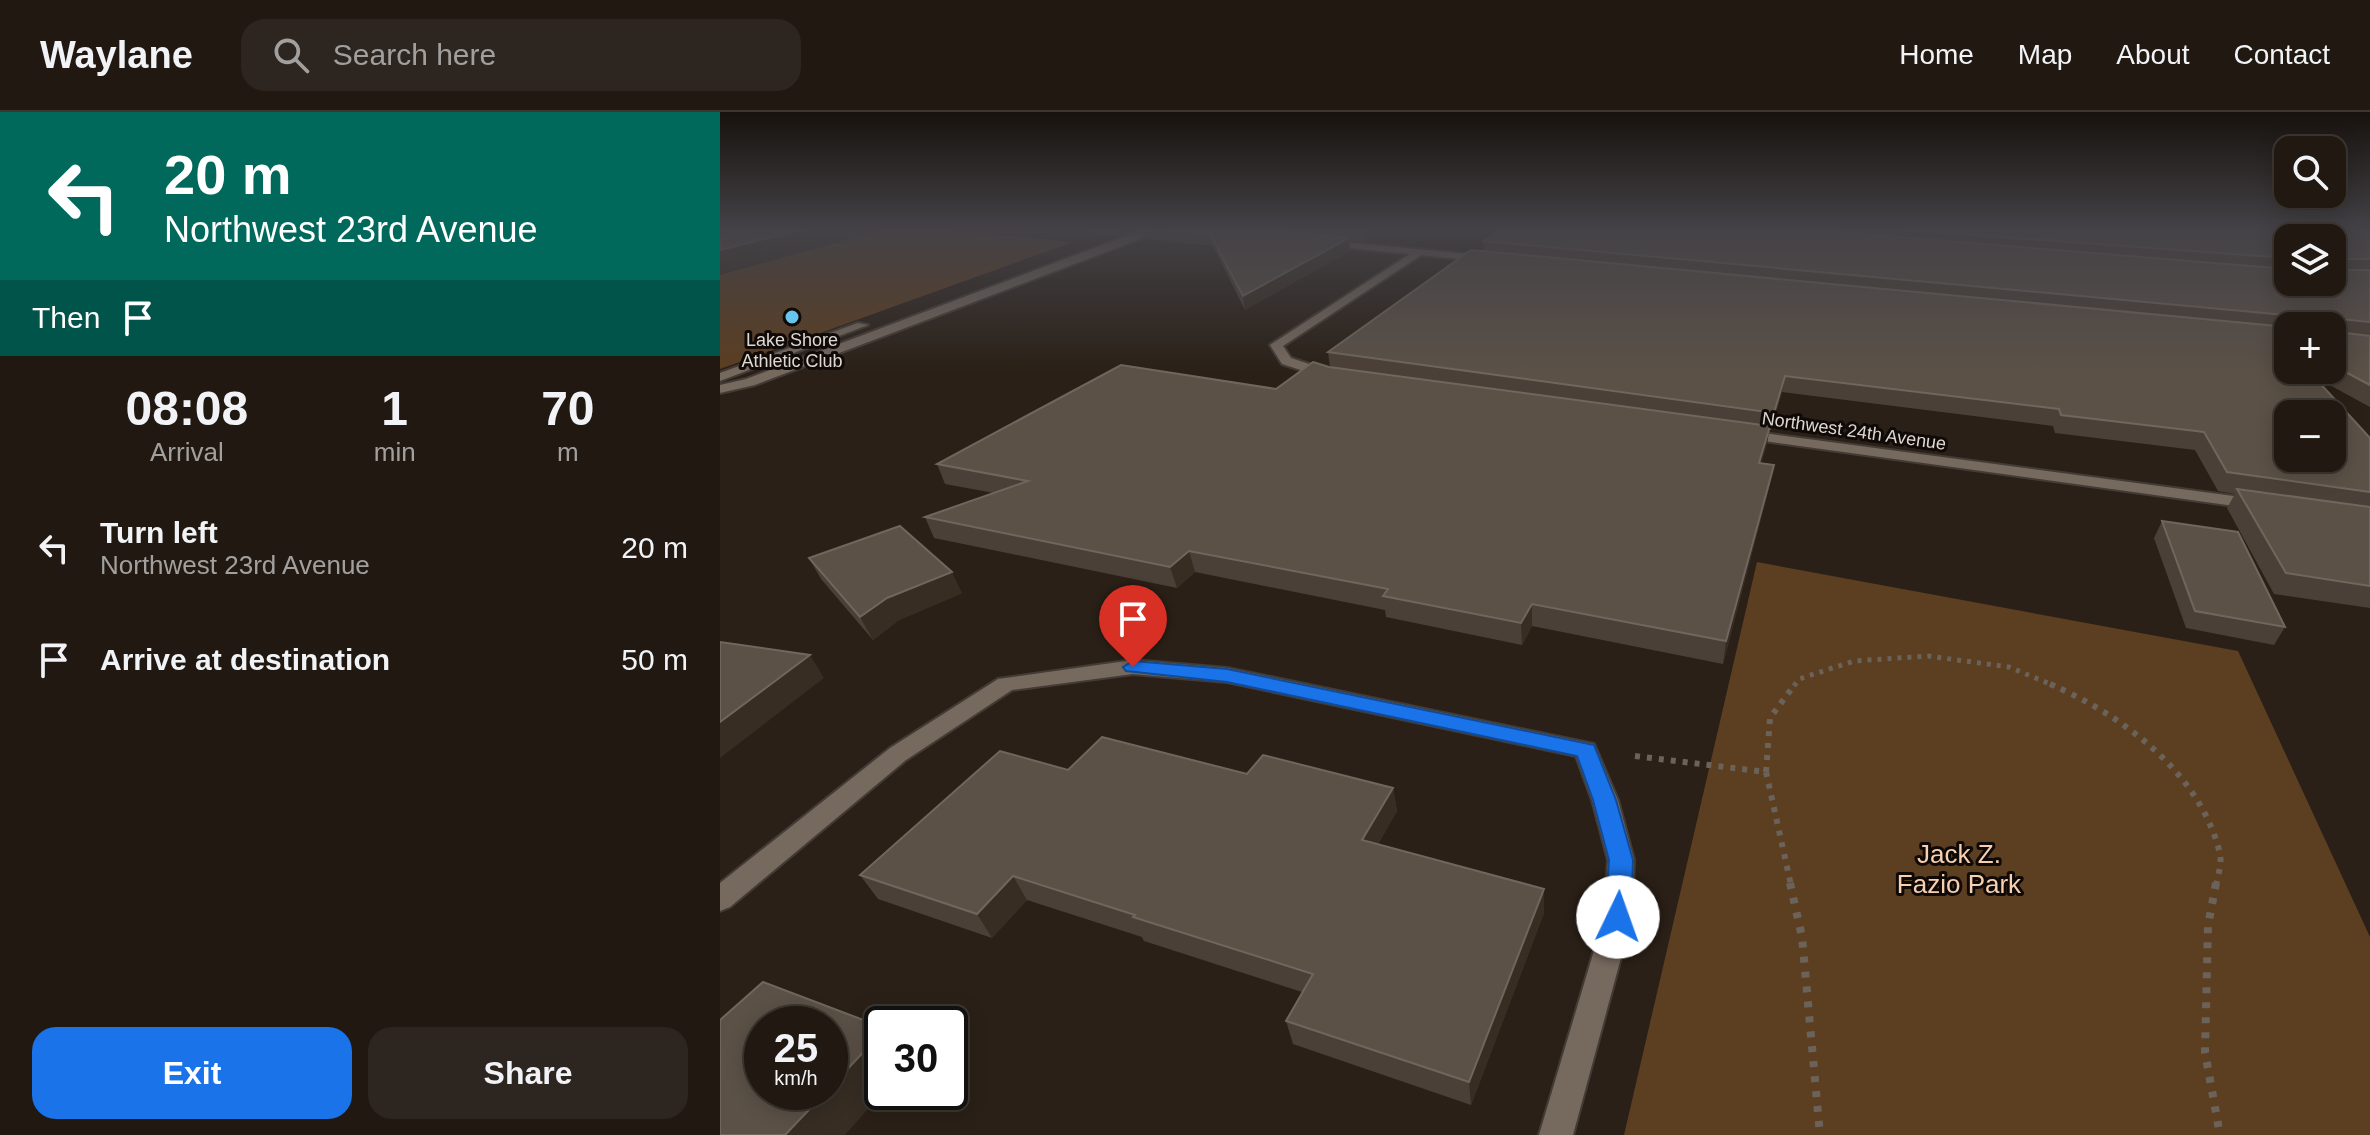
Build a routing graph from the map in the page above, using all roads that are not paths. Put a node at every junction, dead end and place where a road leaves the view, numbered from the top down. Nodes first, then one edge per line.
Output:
1 (1028, 278) edge
2 (1380, 278) edge
3 (873, 321) dead end
4 (720, 377) edge
5 (1337, 378) edge
6 (720, 389) edge
7 (1732, 432) edge
8 (2269, 506) edge
9 (720, 899) edge
10 (1556, 1135) edge

1 - 6 street
2 - 5 street
3 - 4 street
7 - 8 street, Northwest 24th Avenue
9 - 10 street

